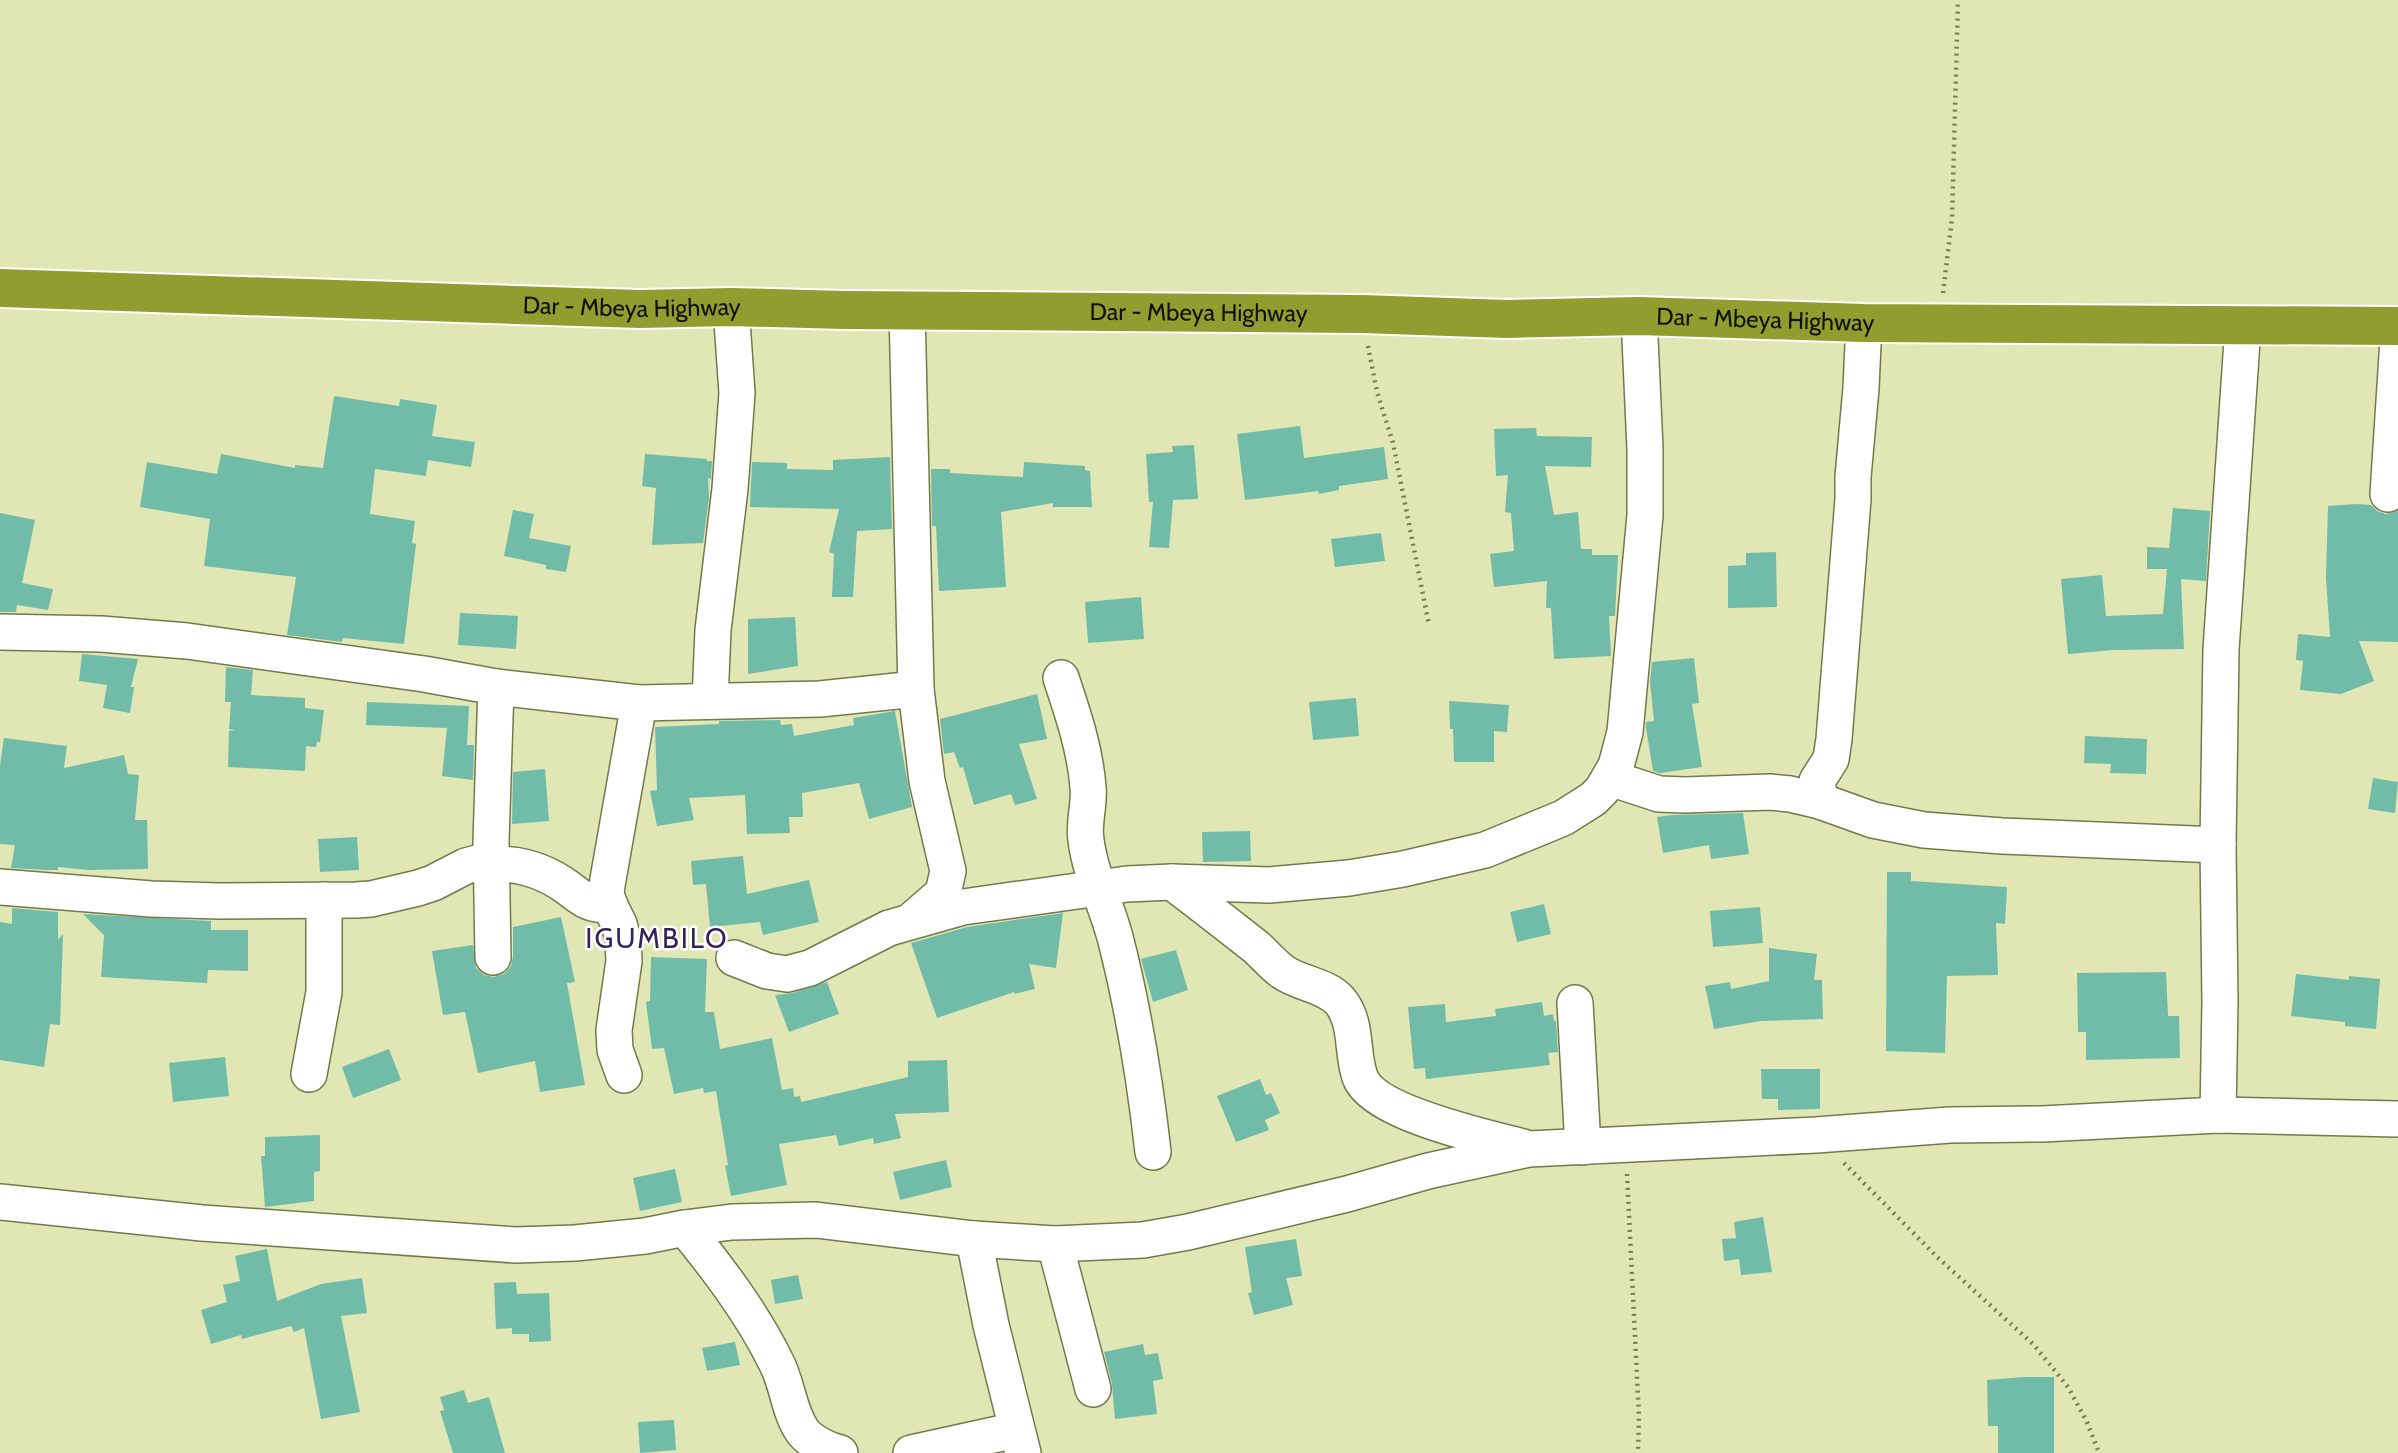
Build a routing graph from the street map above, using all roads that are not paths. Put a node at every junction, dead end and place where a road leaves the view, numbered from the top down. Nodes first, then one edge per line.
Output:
1 (0, 288) edge
2 (731, 307) junction
3 (907, 310) junction
4 (1639, 316) junction
5 (1864, 323) junction
6 (2243, 326) junction
7 (2398, 326) edge
8 (2398, 340) edge
9 (2388, 494) dead end
10 (0, 632) edge
11 (1061, 678) dead end
12 (496, 687) junction
13 (916, 689) junction
14 (710, 701) junction
15 (639, 703) junction
16 (1610, 778) junction
17 (1820, 801) junction
18 (2218, 845) junction
19 (492, 862) junction
20 (1172, 882) junction
21 (0, 887) edge
22 (1098, 890) junction
23 (324, 900) junction
24 (610, 905) junction
25 (910, 922) junction
26 (494, 957) dead end
27 (734, 958) dead end
28 (1575, 1003) dead end
29 (309, 1074) dead end
30 (624, 1075) dead end
31 (2218, 1115) junction
32 (2398, 1119) edge
33 (1583, 1147) junction
34 (1530, 1149) junction
35 (1153, 1152) dead end
36 (0, 1202) edge
37 (685, 1228) junction
38 (974, 1239) junction
39 (1055, 1244) junction
40 (1093, 1389) dead end
41 (1020, 1442) edge
42 (840, 1453) edge
43 (911, 1453) edge

1 - 2 highway, Dar - Mbeya Highway
2 - 3 highway, Dar - Mbeya Highway
2 - 14 street
3 - 4 highway, Dar - Mbeya Highway
3 - 13 street
4 - 5 highway, Dar - Mbeya Highway
4 - 16 street
5 - 6 highway, Dar - Mbeya Highway
5 - 17 street
6 - 7 highway, Dar - Mbeya Highway
6 - 18 street
8 - 9 street
10 - 12 street
11 - 22 street
12 - 15 street
12 - 19 street
13 - 14 street
13 - 25 street
14 - 15 street
15 - 24 street
16 - 17 street
16 - 20 street
17 - 18 street
18 - 31 street
19 - 23 street
19 - 24 street
19 - 26 street
20 - 22 street
20 - 34 street
21 - 23 street
22 - 25 street
22 - 35 street
23 - 29 street
24 - 30 street
25 - 27 street
28 - 33 street
31 - 32 street
31 - 33 street
33 - 34 street
34 - 39 street
36 - 37 street
37 - 38 street
37 - 42 street
38 - 39 street
38 - 41 street
39 - 40 street
41 - 43 street

